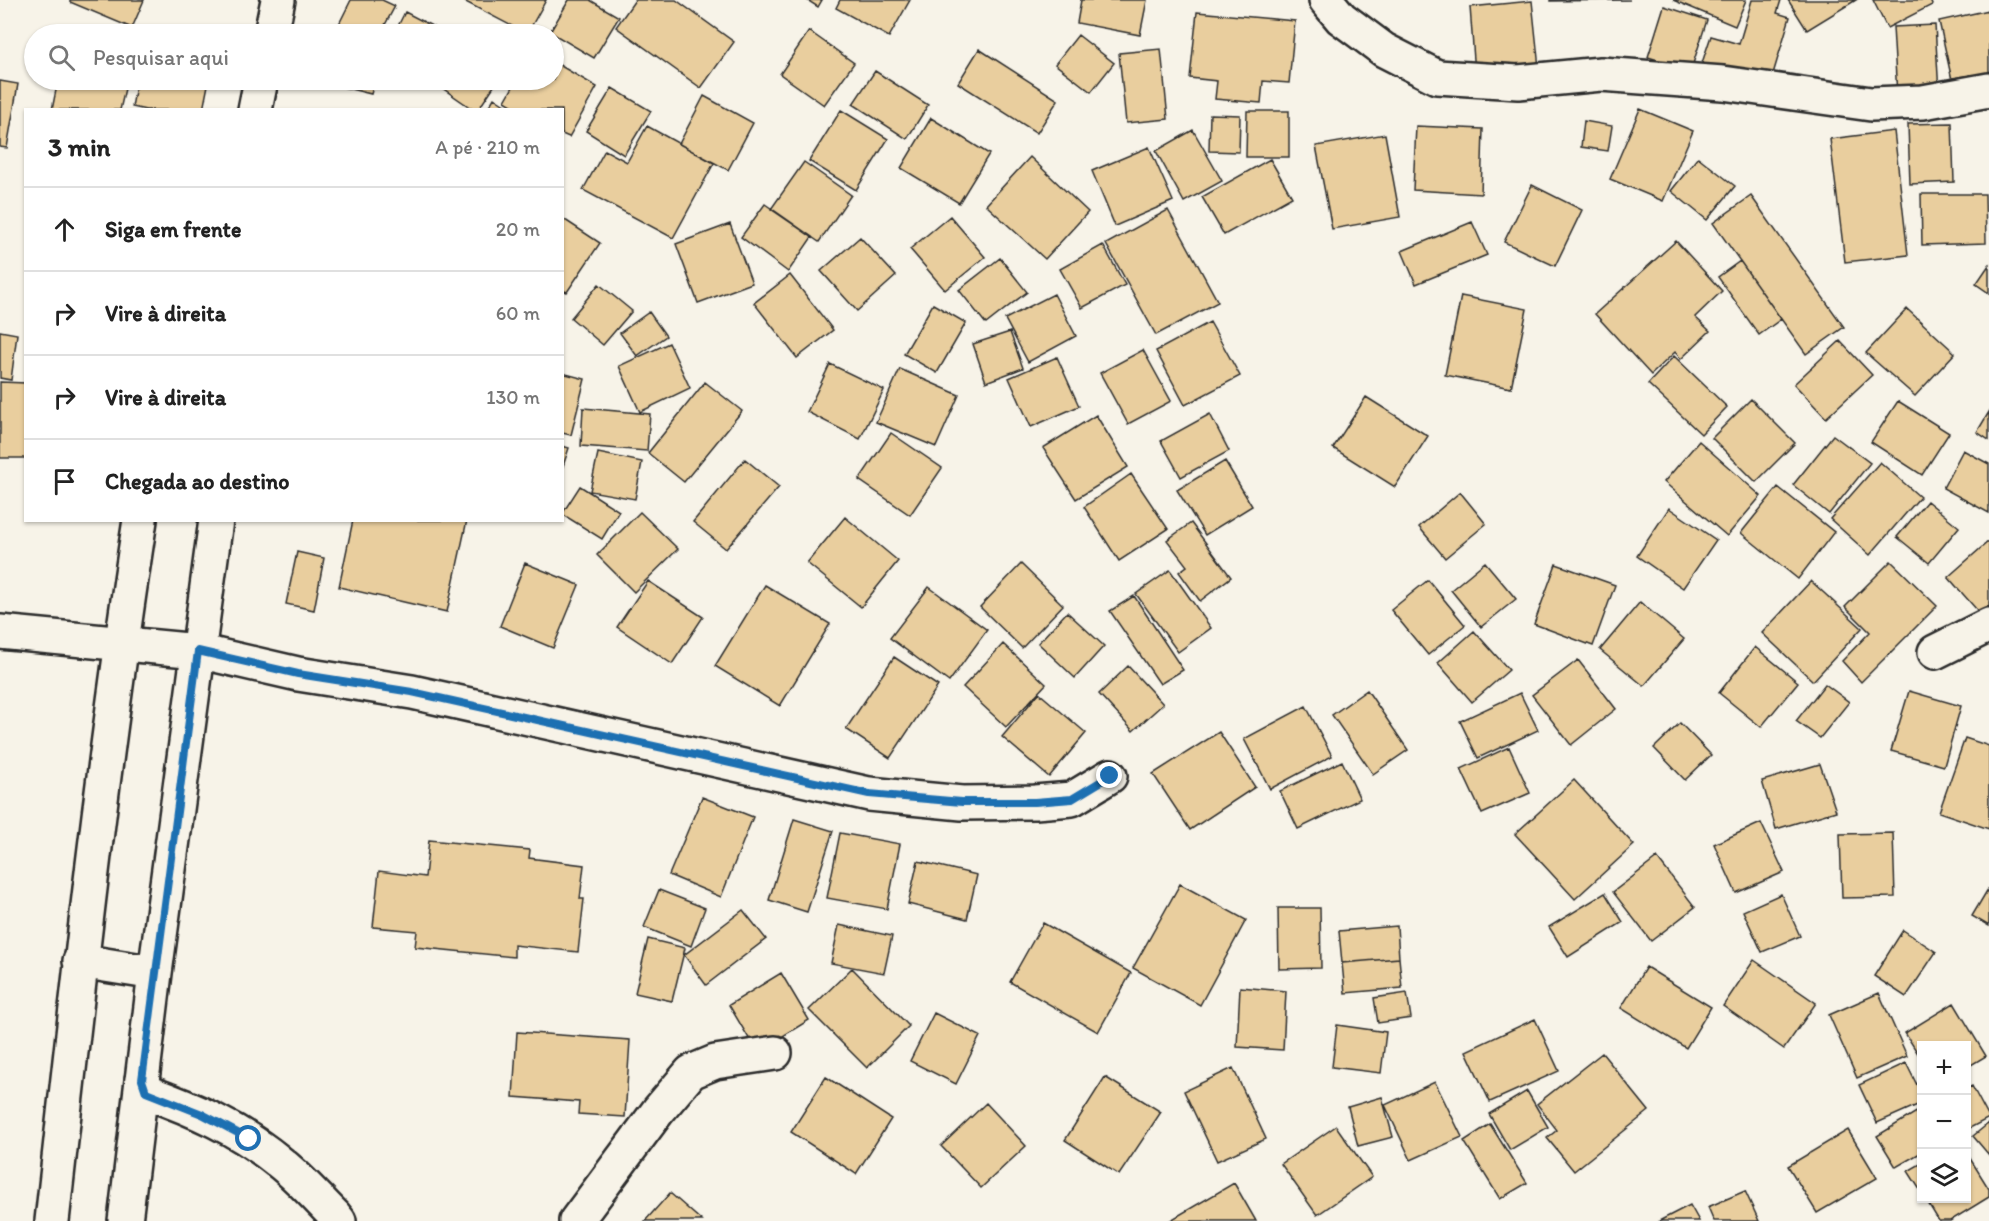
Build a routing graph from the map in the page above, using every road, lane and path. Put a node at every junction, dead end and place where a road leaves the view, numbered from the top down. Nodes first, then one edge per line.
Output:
1 (278, 0) edge
2 (1326, 0) edge
3 (273, 24) edge
4 (259, 90) edge
5 (1989, 90) edge
6 (255, 108) edge
7 (140, 522) edge
8 (216, 522) edge
9 (1989, 625) edge
10 (0, 632) edge
11 (121, 644) junction
12 (198, 651) junction
13 (1935, 652) dead end
14 (1110, 776) dead end
15 (80, 961) junction
16 (155, 973) junction
17 (775, 1053) dead end
18 (142, 1080) junction
19 (52, 1221) edge
20 (125, 1221) edge
21 (339, 1221) edge
22 (576, 1221) edge

1 - 3 street
2 - 5 street
4 - 6 street
7 - 11 street
8 - 12 street
9 - 13 street
10 - 11 street
11 - 12 street
11 - 15 street
12 - 14 street
12 - 16 street
15 - 16 street
15 - 19 street
16 - 18 street
17 - 22 street
18 - 20 street
18 - 21 street

